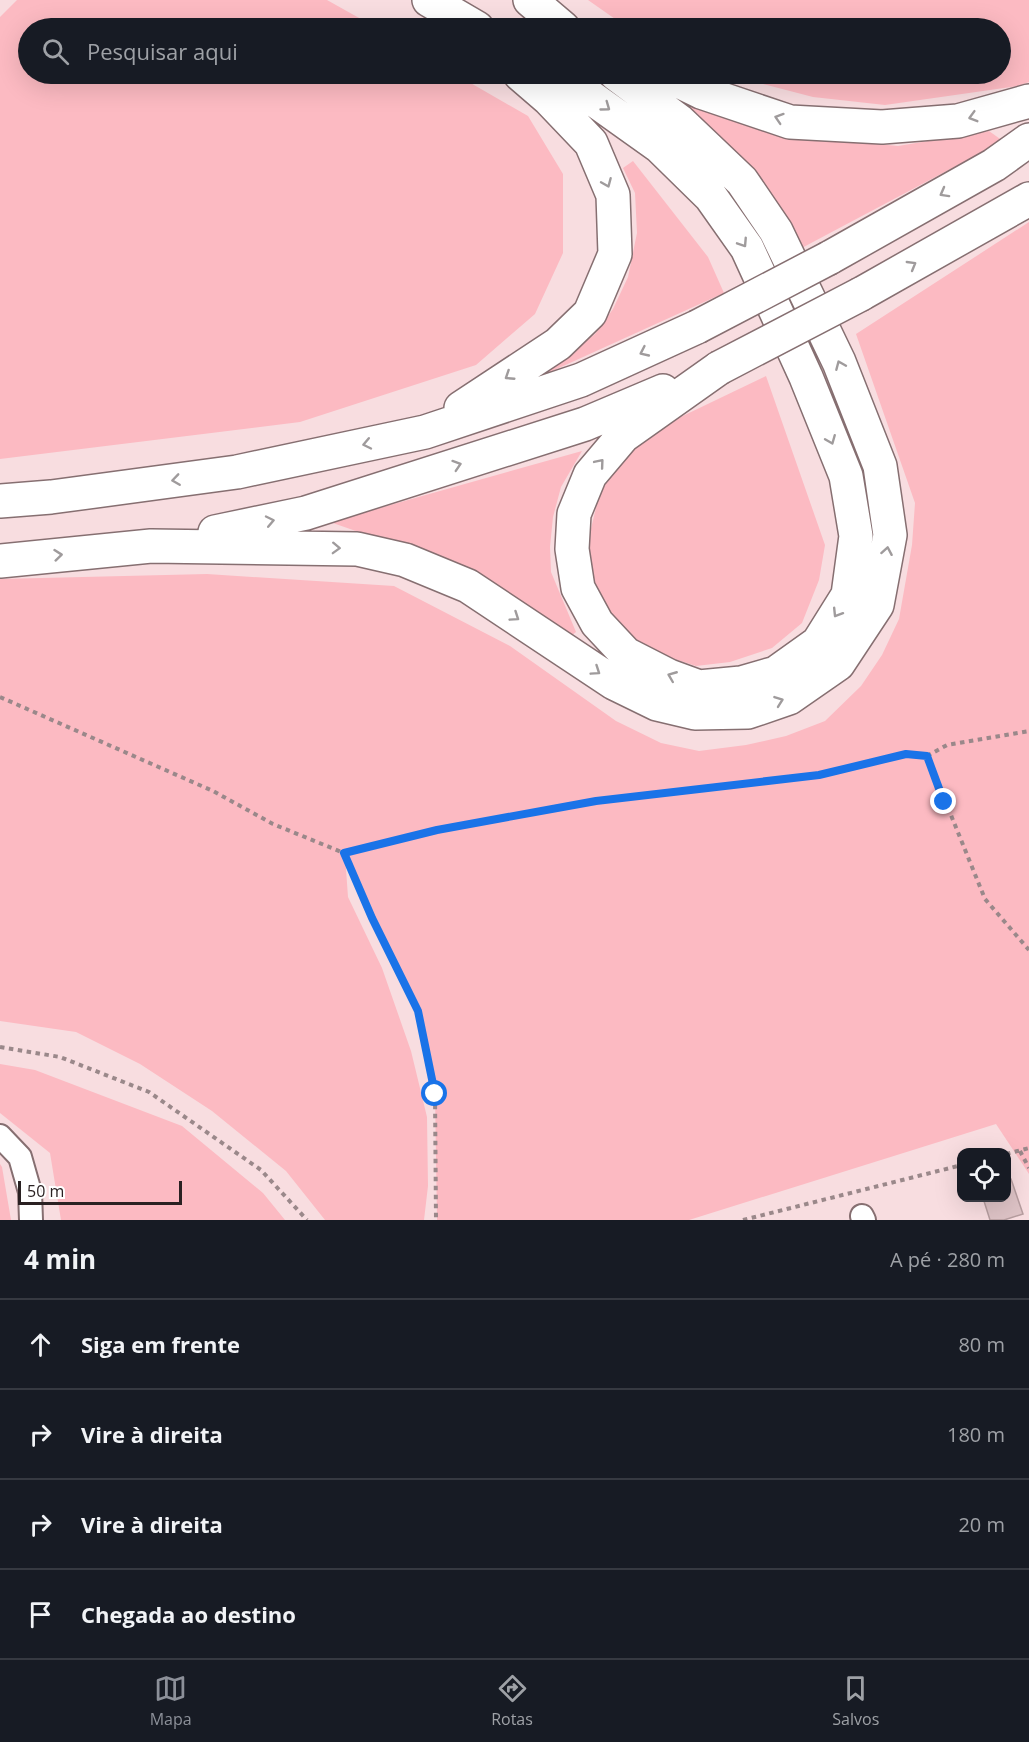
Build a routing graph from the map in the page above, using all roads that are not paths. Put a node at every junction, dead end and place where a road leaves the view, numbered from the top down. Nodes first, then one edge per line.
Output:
1 (532, 84) edge
2 (572, 84) edge
3 (629, 84) edge
4 (685, 84) edge
5 (1029, 101) edge
6 (1029, 140) edge
7 (1029, 199) edge
8 (719, 368) junction
9 (425, 432) junction
10 (0, 501) edge
11 (152, 546) junction
12 (0, 561) edge
13 (0, 1136) edge
14 (31, 1220) edge

1 -> 9 highway
2 -> 8 highway
11 -> 3 highway
5 -> 4 highway
6 -> 9 highway, bridge
8 -> 7 highway, bridge
11 -> 8 highway
9 -> 10 highway
12 -> 11 highway
13 - 14 street

